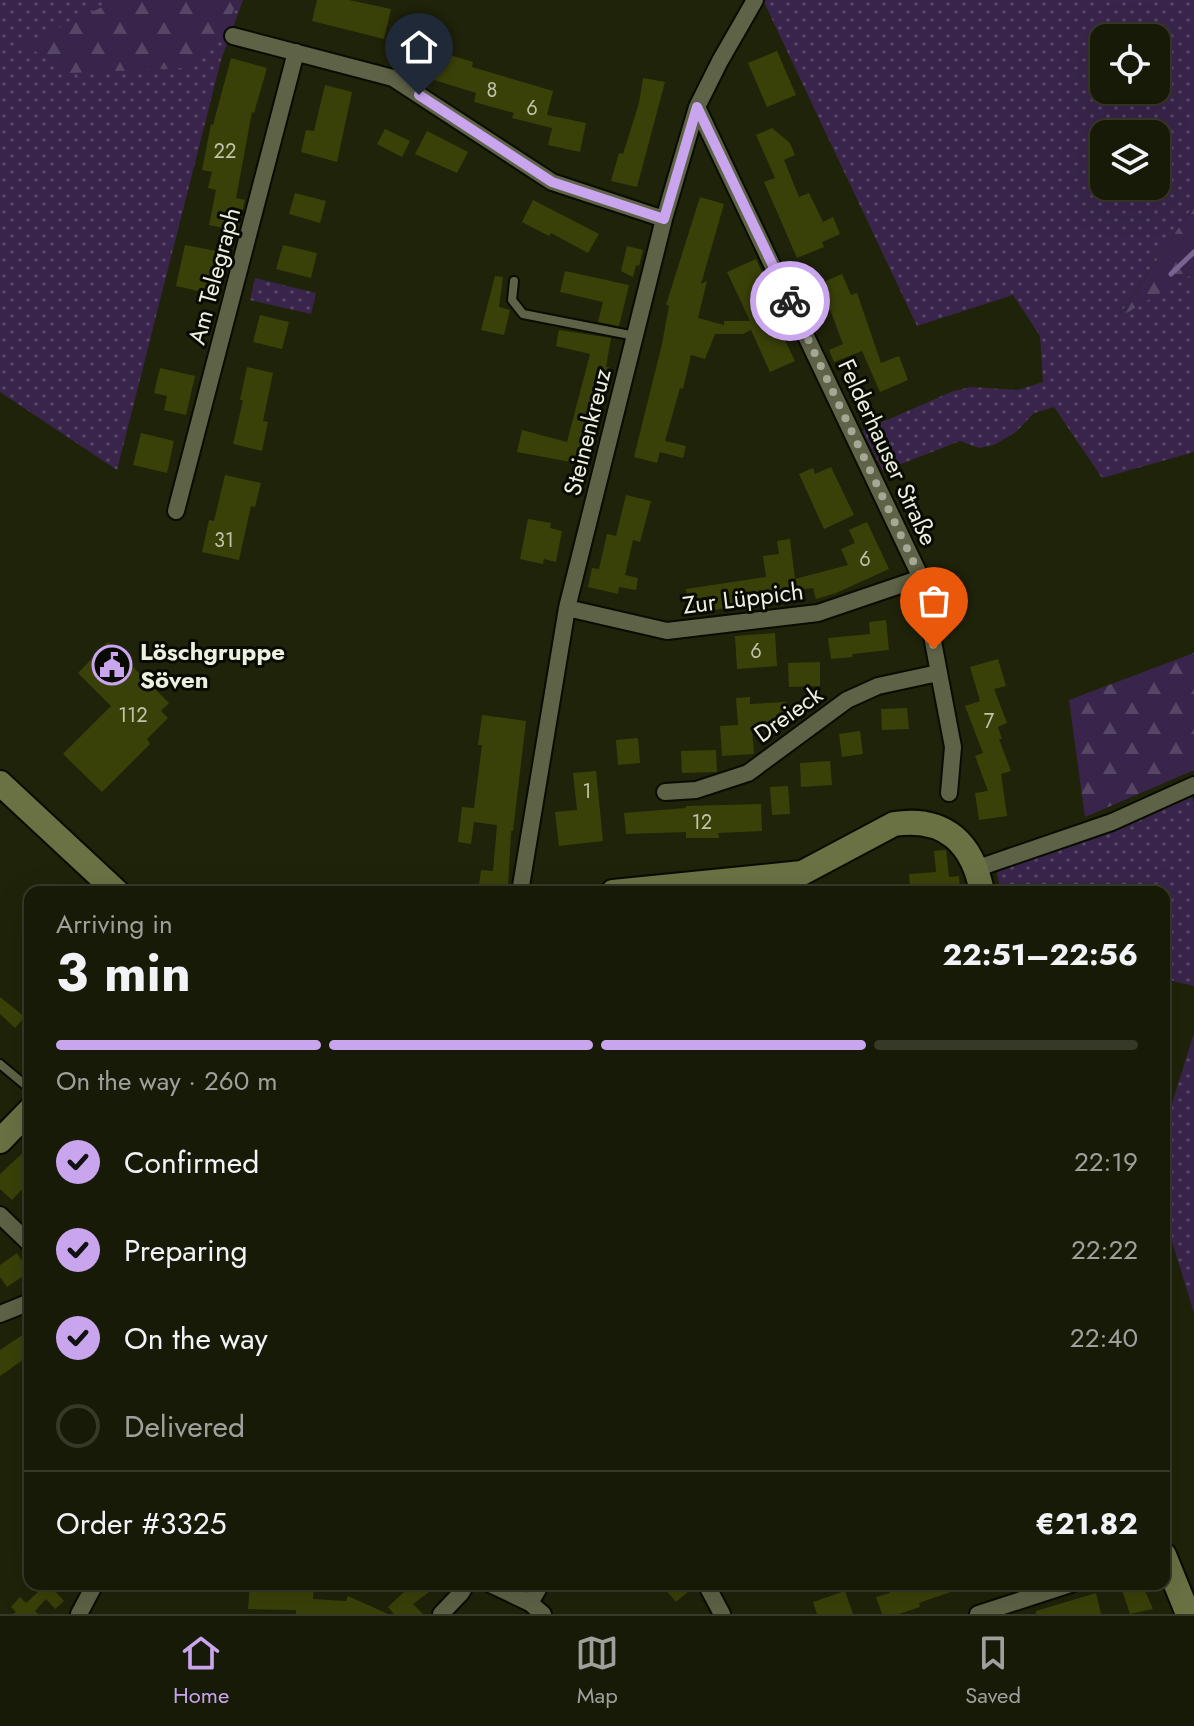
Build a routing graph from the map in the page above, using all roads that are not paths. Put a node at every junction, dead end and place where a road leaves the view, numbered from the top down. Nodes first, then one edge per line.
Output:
1 (755, 0) edge
2 (233, 36) dead end
3 (296, 52) junction
4 (697, 107) junction
5 (664, 219) junction
6 (514, 281) dead end
7 (636, 336) junction
8 (176, 511) dead end
9 (921, 578) junction
10 (567, 608) junction
11 (938, 673) junction
12 (0, 783) edge
13 (1194, 785) edge
14 (665, 792) dead end
15 (949, 793) dead end
16 (978, 868) junction
17 (111, 886) edge
18 (521, 886) edge
19 (673, 886) edge
20 (981, 886) edge
21 (0, 1064) edge
22 (24, 1084) edge
23 (24, 1116) edge
24 (0, 1141) edge
25 (0, 1215) edge
26 (24, 1238) edge
27 (24, 1304) edge
28 (0, 1314) edge
29 (1170, 1570) edge
30 (92, 1590) edge
31 (463, 1590) edge
32 (502, 1590) edge
33 (709, 1590) edge
34 (1052, 1590) edge
35 (537, 1608) edge
36 (79, 1614) edge
37 (441, 1614) edge
38 (722, 1614) edge
39 (978, 1614) edge
40 (1188, 1614) edge

1 - 4 street, Steinenkreuz
2 - 3 street
3 - 5 street
3 - 8 street, Am Telegraph
4 - 5 street, Steinenkreuz
4 - 9 street, Felderhauser Straße
5 - 7 street, Steinenkreuz
6 - 7 lane
7 - 10 street, Steinenkreuz
9 - 10 street, Zur Lüppich
9 - 11 street, Felderhauser Straße
10 - 18 street, Steinenkreuz
11 - 14 street, Dreieck
11 - 15 street, Felderhauser Straße
12 - 17 main road
13 - 16 street
16 - 19 main road
16 - 20 main road
21 - 22 lane
23 - 24 main road
25 - 26 street
27 - 28 street
29 - 40 main road
30 - 36 street
31 - 37 street
32 - 35 street
33 - 38 street
34 - 39 street

